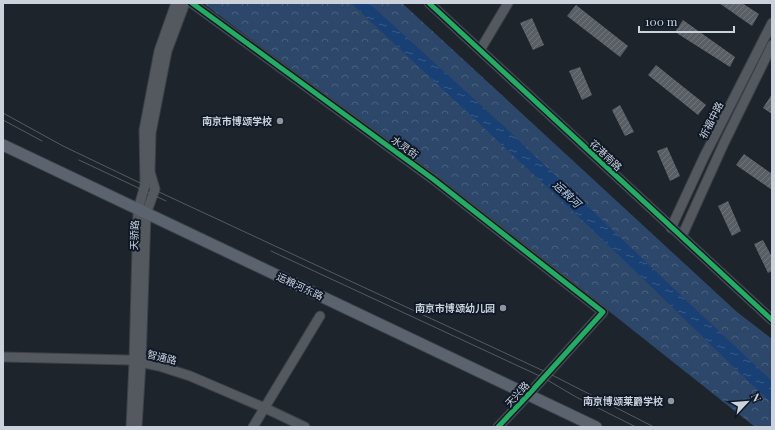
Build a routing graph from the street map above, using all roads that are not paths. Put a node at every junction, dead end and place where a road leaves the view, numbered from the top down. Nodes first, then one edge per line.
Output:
1 (176, 3) edge
2 (185, 3) edge
3 (192, 3) edge
4 (429, 3) edge
5 (508, 3) edge
6 (772, 22) edge
7 (772, 45) edge
8 (480, 50) junction
9 (3, 145) edge
10 (142, 212) junction
11 (671, 228) junction
12 (682, 236) junction
13 (603, 312) joint
14 (320, 316) dead end
15 (772, 320) edge
16 (3, 357) edge
17 (138, 362) junction
18 (530, 394) junction
19 (265, 408) junction
20 (131, 427) edge
21 (137, 427) edge
22 (253, 427) edge
23 (305, 427) edge
24 (498, 427) edge
25 (596, 427) edge

1 - 10 street, 天骄路
2 - 10 street, 天骄路
3 - 13 street, 水灵街
4 - 8 street, 花港南路
5 - 8 street
6 - 11 street, 祈福中路
7 - 12 street
8 - 11 street, 花港南路
9 - 10 main road, 运粮河东路
10 - 17 street, 天骄路
10 - 18 main road, 运粮河东路
11 - 12 street, 花港南路
12 - 15 street, 花港南路
13 - 18 street, 天兴路
14 - 19 street
16 - 17 street, 智通路
17 - 19 street, 智通路
17 - 20 street, 天骄路
17 - 21 street, 天骄路
18 - 24 street, 天兴路
18 - 25 main road, 运粮河东路
19 - 22 street
19 - 23 street, 智通路

